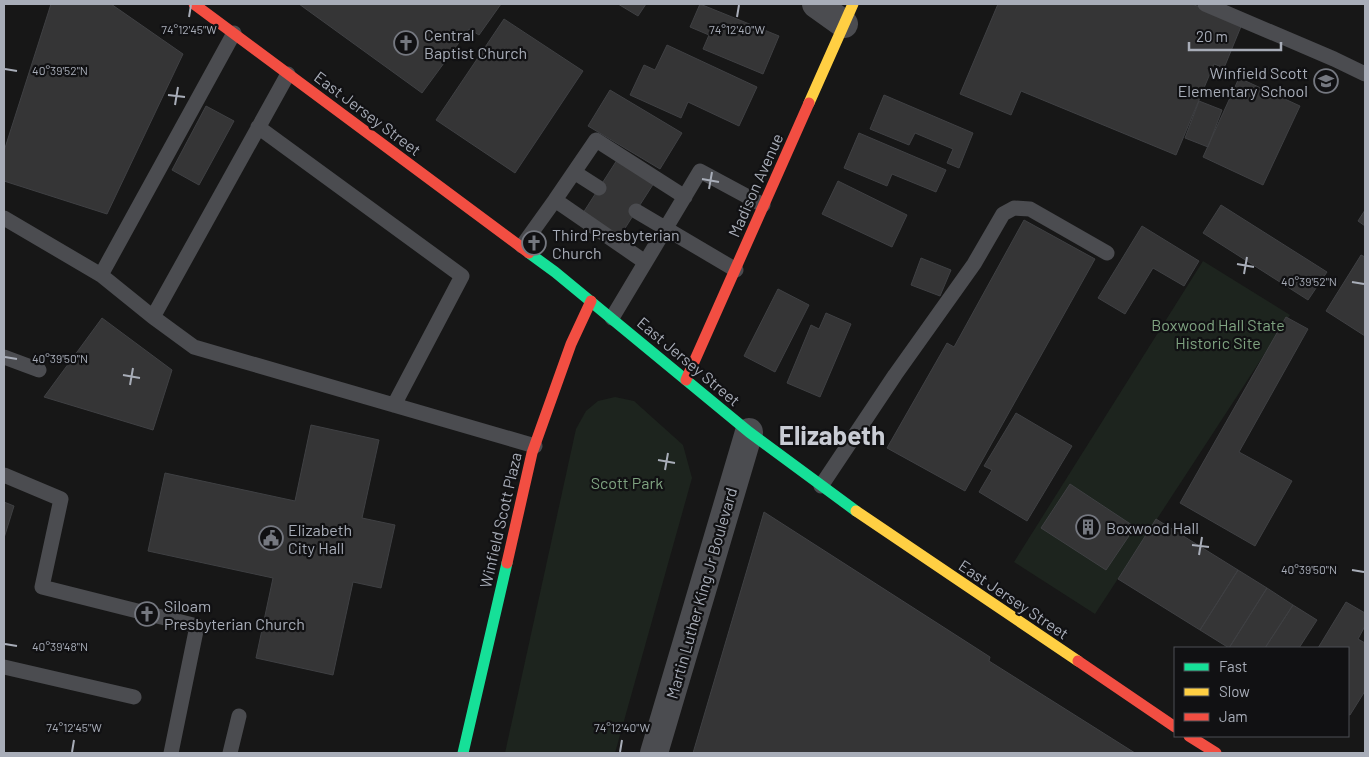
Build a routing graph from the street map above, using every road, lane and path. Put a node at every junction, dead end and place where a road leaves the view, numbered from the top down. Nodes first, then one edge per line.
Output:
1 (194, 4) edge
2 (816, 4) edge
3 (1205, 4) edge
4 (849, 14) edge
5 (234, 33) junction
6 (288, 74) junction
7 (1365, 74) edge
8 (258, 127) junction
9 (574, 172) junction
10 (599, 188) dead end
11 (685, 197) junction
12 (555, 200) junction
13 (763, 205) junction
14 (636, 211) dead end
15 (4, 218) edge
16 (666, 229) junction
17 (522, 246) junction
18 (1107, 254) dead end
19 (645, 262) junction
20 (736, 270) junction
21 (100, 275) junction
22 (591, 301) junction
23 (153, 317) junction
24 (612, 318) junction
25 (4, 357) edge
26 (39, 370) dead end
27 (686, 380) junction
28 (394, 405) junction
29 (749, 432) junction
30 (535, 446) junction
31 (4, 475) edge
32 (821, 486) junction
33 (4, 667) edge
34 (134, 697) dead end
35 (239, 716) dead end
36 (1174, 726) edge
37 (171, 753) edge
38 (230, 753) edge
39 (463, 753) edge
40 (654, 753) edge

1 - 5 street, East Jersey Street
2 - 4 street
3 - 7 lane
4 - 13 street, Madison Avenue
5 - 6 street, East Jersey Street
5 - 21 lane
6 - 8 lane
6 - 17 street, East Jersey Street
8 - 23 lane
8 - 28 lane
9 - 10 lane
9 - 11 lane
9 - 12 lane
11 - 13 lane
11 - 16 lane
12 - 17 lane
12 - 19 lane
13 - 20 street, Madison Avenue
14 - 16 lane
15 - 21 lane
16 - 19 lane
16 - 20 lane
17 - 22 street, East Jersey Street
18 - 32 lane
19 - 24 lane
20 - 27 street, Madison Avenue
21 - 23 lane
22 - 24 street, East Jersey Street
22 - 30 street, Winfield Scott Plaza
23 - 28 lane
24 - 27 street, East Jersey Street
25 - 26 lane
27 - 29 street, East Jersey Street
28 - 30 lane
29 - 32 street, East Jersey Street
29 - 40 street, Martin Luther King Jr Boulevard
30 - 39 street, Winfield Scott Plaza
31 - 37 lane
32 - 36 street, East Jersey Street
33 - 34 lane
35 - 38 lane

